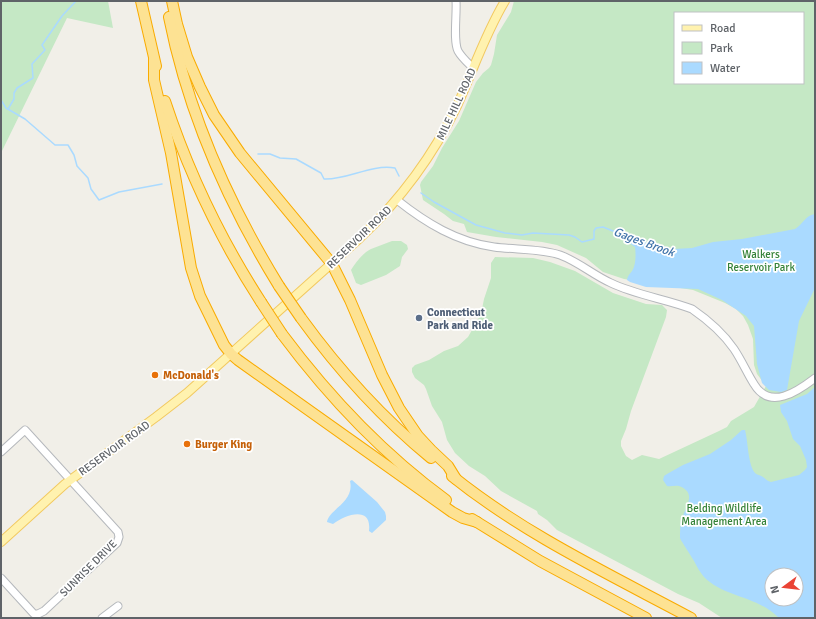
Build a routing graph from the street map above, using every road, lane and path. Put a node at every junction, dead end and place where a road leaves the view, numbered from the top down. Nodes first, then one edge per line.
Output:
1 (141, 1) edge
2 (166, 1) edge
3 (172, 1) edge
4 (456, 1) edge
5 (504, 1) edge
6 (154, 60) junction
7 (473, 68) junction
8 (397, 200) junction
9 (332, 264) junction
10 (231, 354) junction
11 (815, 378) edge
12 (1, 452) edge
13 (71, 479) junction
14 (456, 479) junction
15 (477, 522) junction
16 (1, 542) edge
17 (1, 578) edge
18 (118, 606) dead end
19 (102, 618) edge
20 (646, 618) edge
21 (691, 618) edge

1 - 6 highway
2 - 14 highway, bridge
3 - 9 highway
4 - 7 street
5 - 7 main road, MILE HILL ROAD
6 - 10 highway
6 - 15 highway, bridge
7 - 8 main road, MILE HILL ROAD
8 - 9 main road, RESERVOIR ROAD
8 - 11 street, RESERVOIR ROAD
9 - 10 main road, RESERVOIR ROAD
9 - 14 highway
10 - 13 main road, RESERVOIR ROAD
10 - 15 highway
12 - 13 street
13 - 16 main road, RESERVOIR ROAD
13 - 17 street, SUNRISE DRIVE
14 - 21 highway
15 - 20 highway
18 - 19 street

